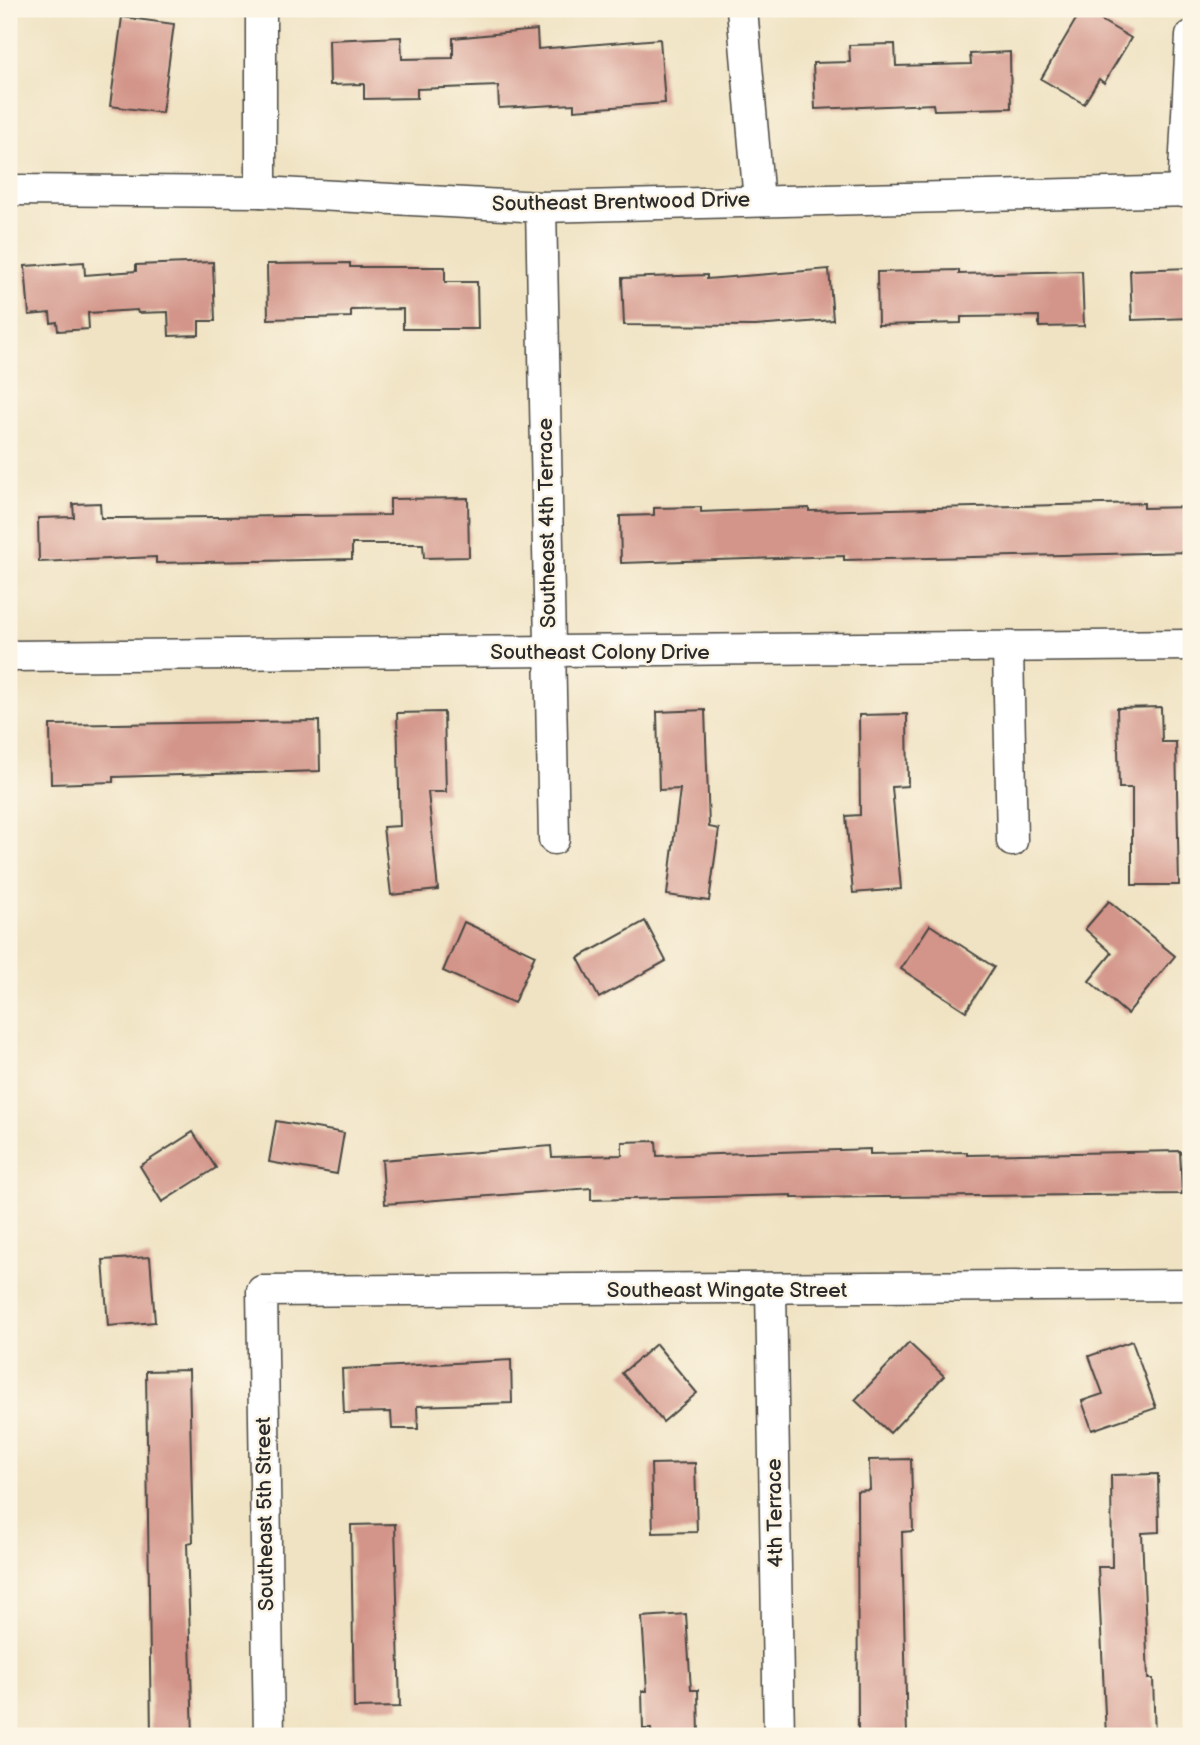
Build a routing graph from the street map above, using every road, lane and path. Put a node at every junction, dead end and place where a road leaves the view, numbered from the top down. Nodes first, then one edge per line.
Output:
1 (261, 9) edge
2 (741, 9) edge
3 (1191, 36) edge
4 (9, 190) edge
5 (261, 192) junction
6 (1187, 192) edge
7 (759, 201) junction
8 (541, 207) junction
9 (1191, 645) edge
10 (1008, 648) junction
11 (549, 652) junction
12 (9, 656) edge
13 (554, 839) dead end
14 (1012, 841) dead end
15 (1191, 1285) edge
16 (771, 1290) junction
17 (262, 1291) joint
18 (269, 1736) edge
19 (779, 1736) edge

1 - 5 street
2 - 7 street
3 - 6 street
4 - 5 street, Southeast Brentwood Drive
5 - 8 street, Southeast Brentwood Drive
6 - 7 street, Southeast Brentwood Drive
7 - 8 street, Southeast Brentwood Drive
8 - 11 street, Southeast 4th Terrace
9 - 10 street, Southeast Colony Drive
10 - 11 street, Southeast Colony Drive
10 - 14 street
11 - 12 street, Southeast Colony Drive
11 - 13 street, Southeast 4th Terrace
15 - 16 street, Southeast Wingate Street
16 - 17 street, Southeast Wingate Street
16 - 19 street, 4th Terrace
17 - 18 street, Southeast 5th Street

